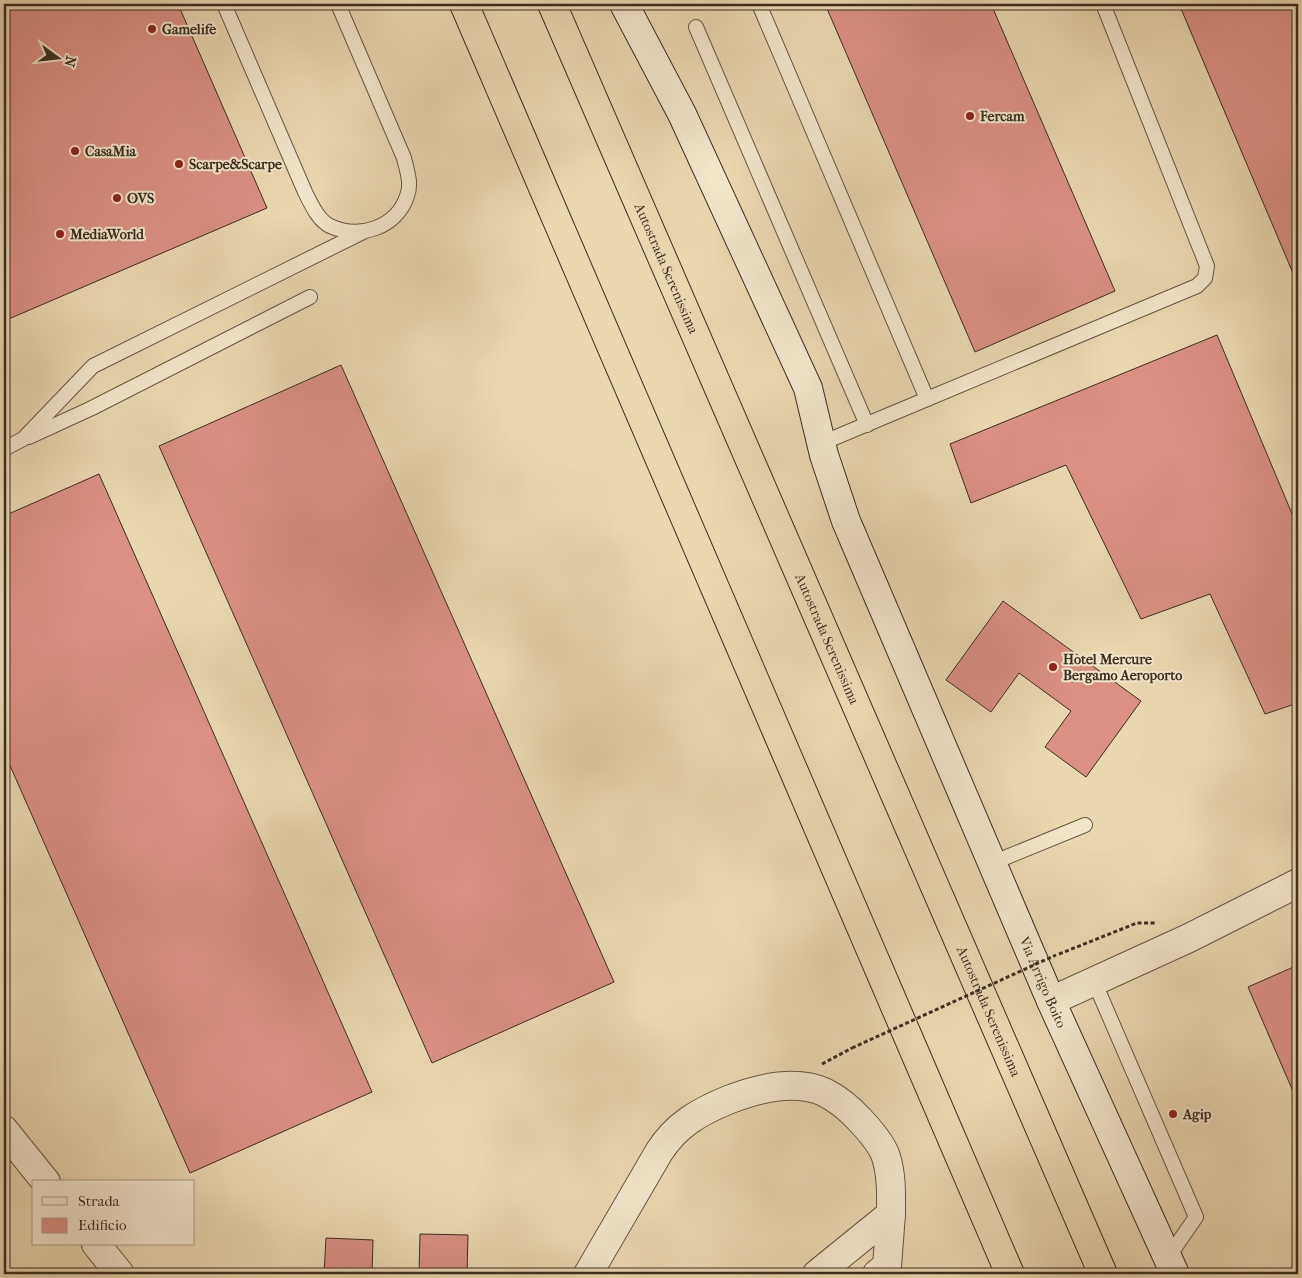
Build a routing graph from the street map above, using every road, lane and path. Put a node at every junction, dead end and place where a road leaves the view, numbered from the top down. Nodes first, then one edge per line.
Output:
1 (224, 4) edge
2 (338, 4) edge
3 (464, 4) edge
4 (552, 4) edge
5 (624, 4) edge
6 (758, 4) edge
7 (1103, 4) edge
8 (696, 27) dead end
9 (365, 231) junction
10 (310, 297) dead end
11 (927, 399) junction
12 (867, 425) junction
13 (23, 439) junction
14 (822, 443) junction
15 (4, 449) edge
16 (1085, 825) dead end
17 (992, 863) junction
18 (1298, 883) edge
19 (1189, 938) junction
20 (1094, 981) junction
21 (1051, 1001) junction
22 (852, 1048) dead end
23 (4, 1130) edge
24 (44, 1180) edge
25 (892, 1214) junction
26 (98, 1246) edge
27 (1171, 1267) edge
28 (120, 1274) edge
29 (588, 1274) edge
30 (817, 1274) edge
31 (877, 1274) edge
32 (1010, 1274) edge
33 (1104, 1274) edge

1 - 9 lane
2 - 9 lane
3 - 32 highway
4 - 33 highway, Autostrada Serenissima
5 - 14 street, Via Arrigo Boito
6 - 11 lane
7 - 11 lane
8 - 12 lane
9 - 13 lane
10 - 13 lane
11 - 12 lane
12 - 14 lane
13 - 15 lane
14 - 17 street, Via Arrigo Boito
16 - 17 lane
17 - 21 street, Via Arrigo Boito
18 - 19 street
19 - 20 street
19 - 22 path, bridge
20 - 21 street
20 - 27 lane
21 - 27 street, Via Arrigo Boito
23 - 24 street
25 - 29 street
25 - 30 street
25 - 31 street
26 - 28 street

